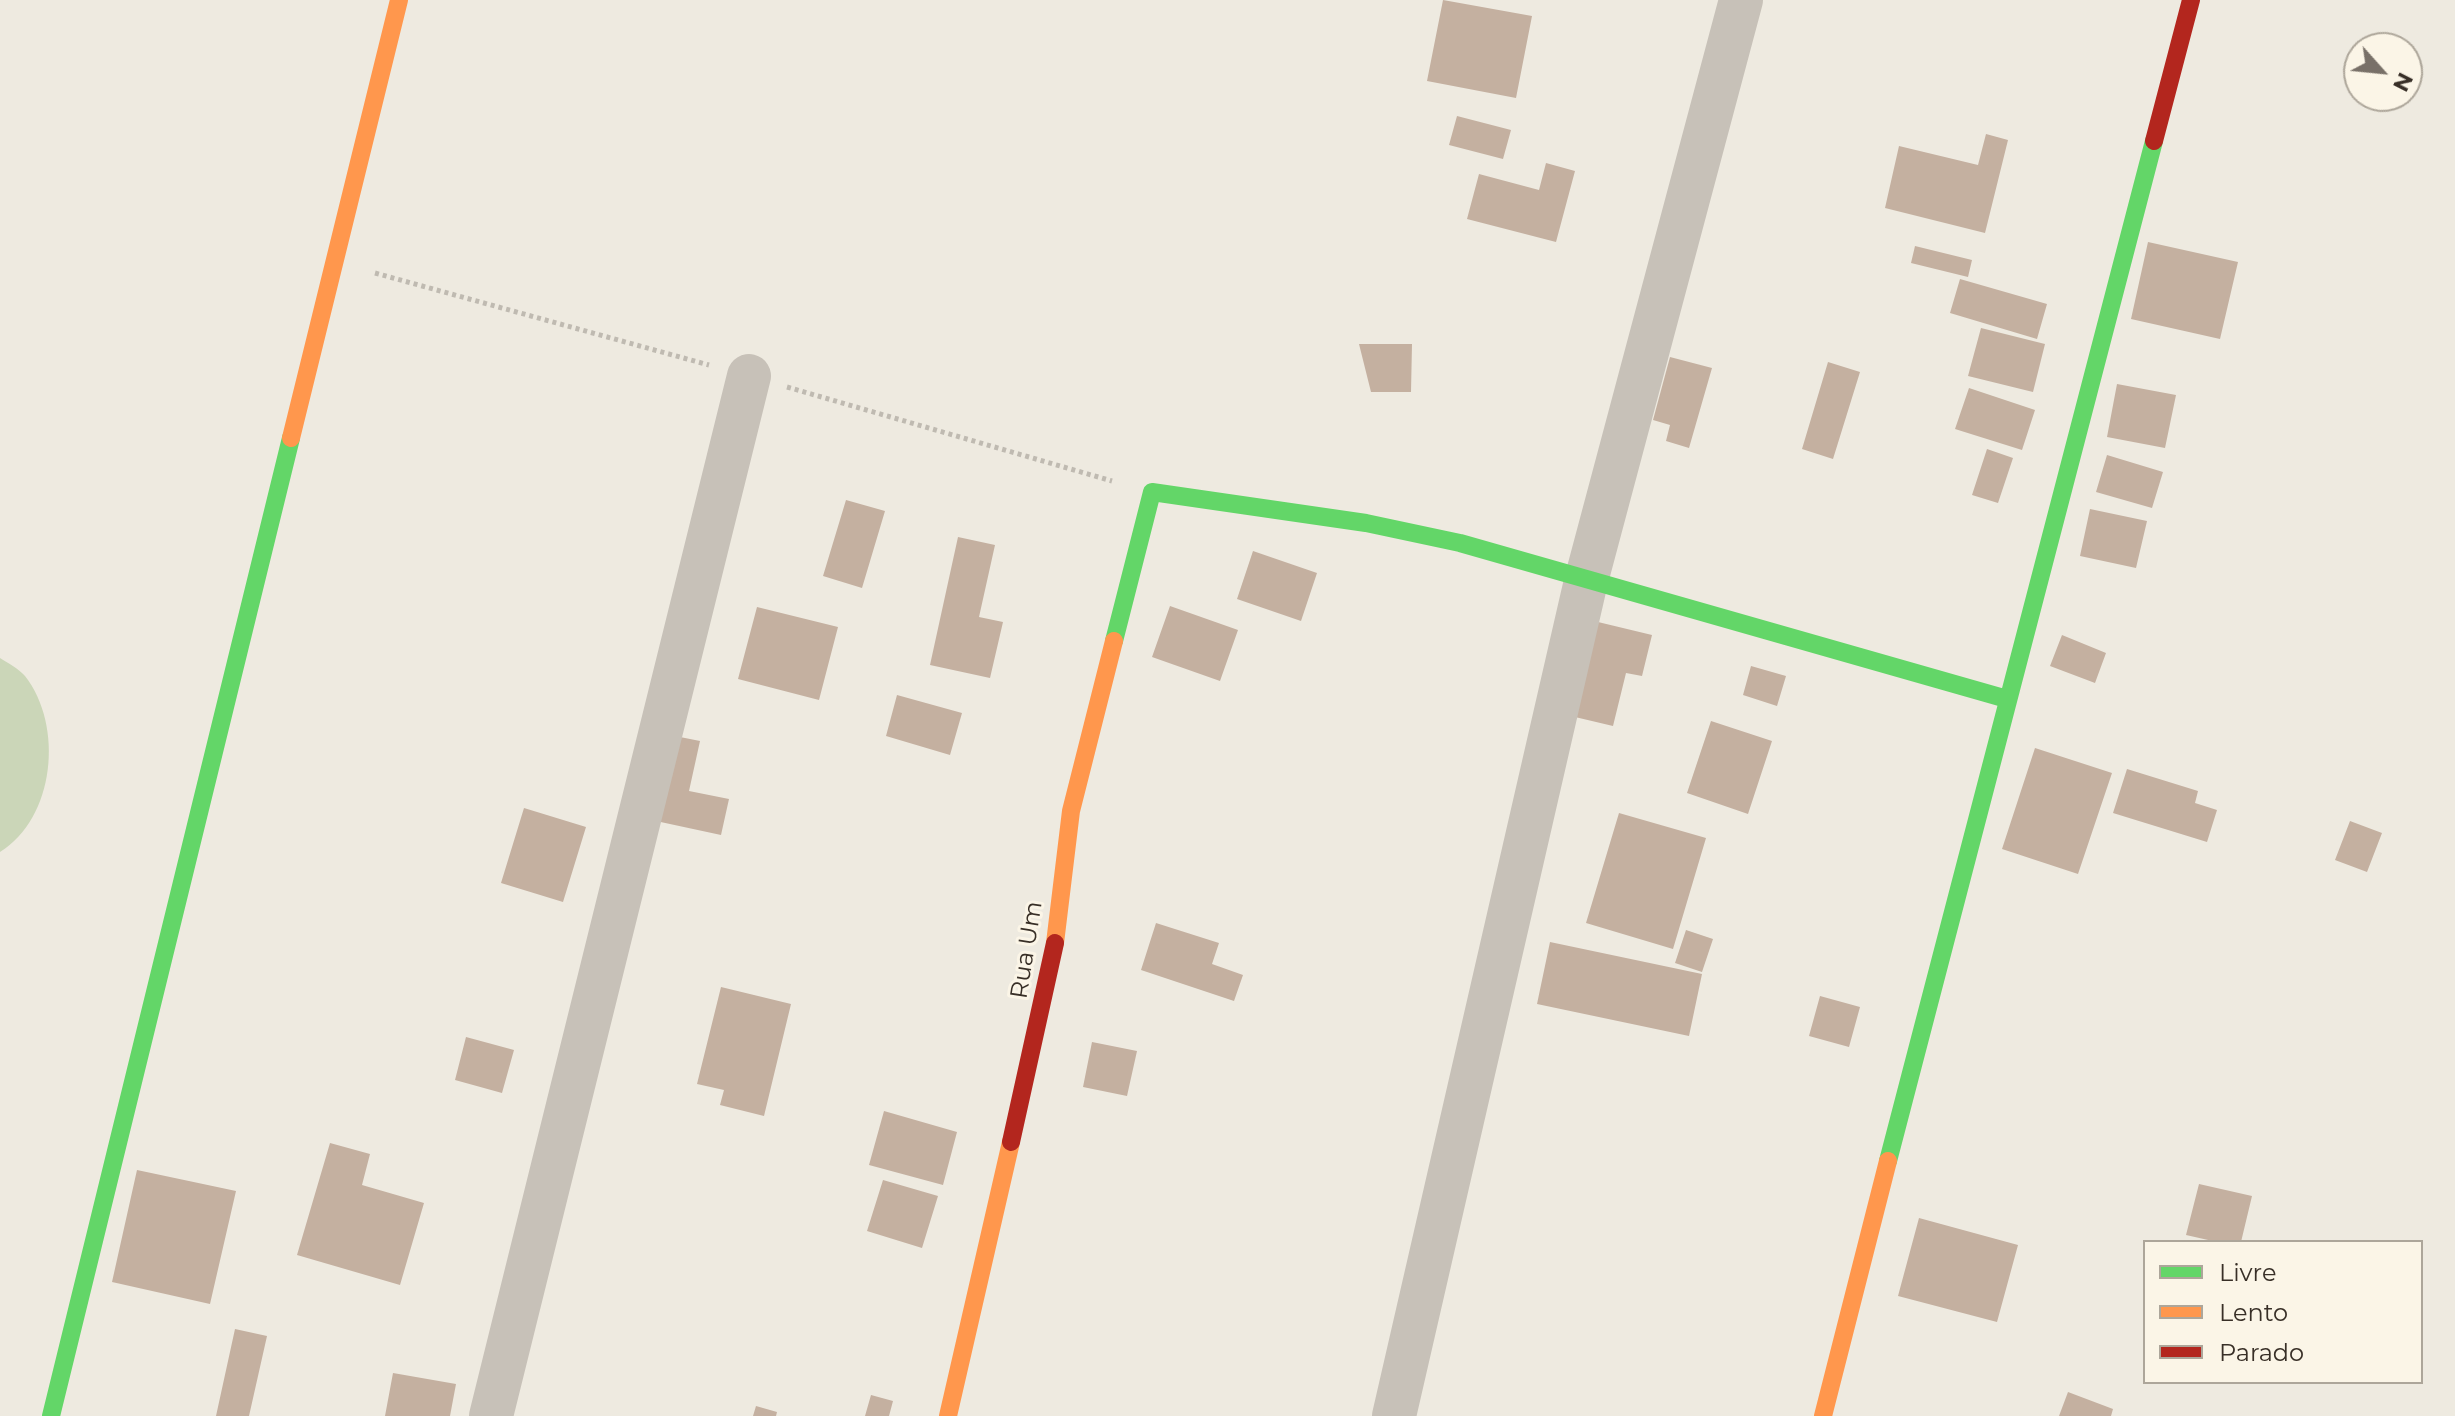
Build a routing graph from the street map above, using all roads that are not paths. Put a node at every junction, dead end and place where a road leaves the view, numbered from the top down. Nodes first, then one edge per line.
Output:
1 (399, 0) edge
2 (1741, 0) edge
3 (2191, 0) edge
4 (749, 376) dead end
5 (1586, 581) junction
6 (2007, 699) junction
7 (51, 1416) edge
8 (491, 1416) edge
9 (948, 1416) edge
10 (1394, 1416) edge
11 (1823, 1416) edge

1 - 7 street
2 - 5 street
3 - 6 street
4 - 8 street
5 - 6 street
5 - 9 street, Rua Um
5 - 10 street
6 - 11 street

